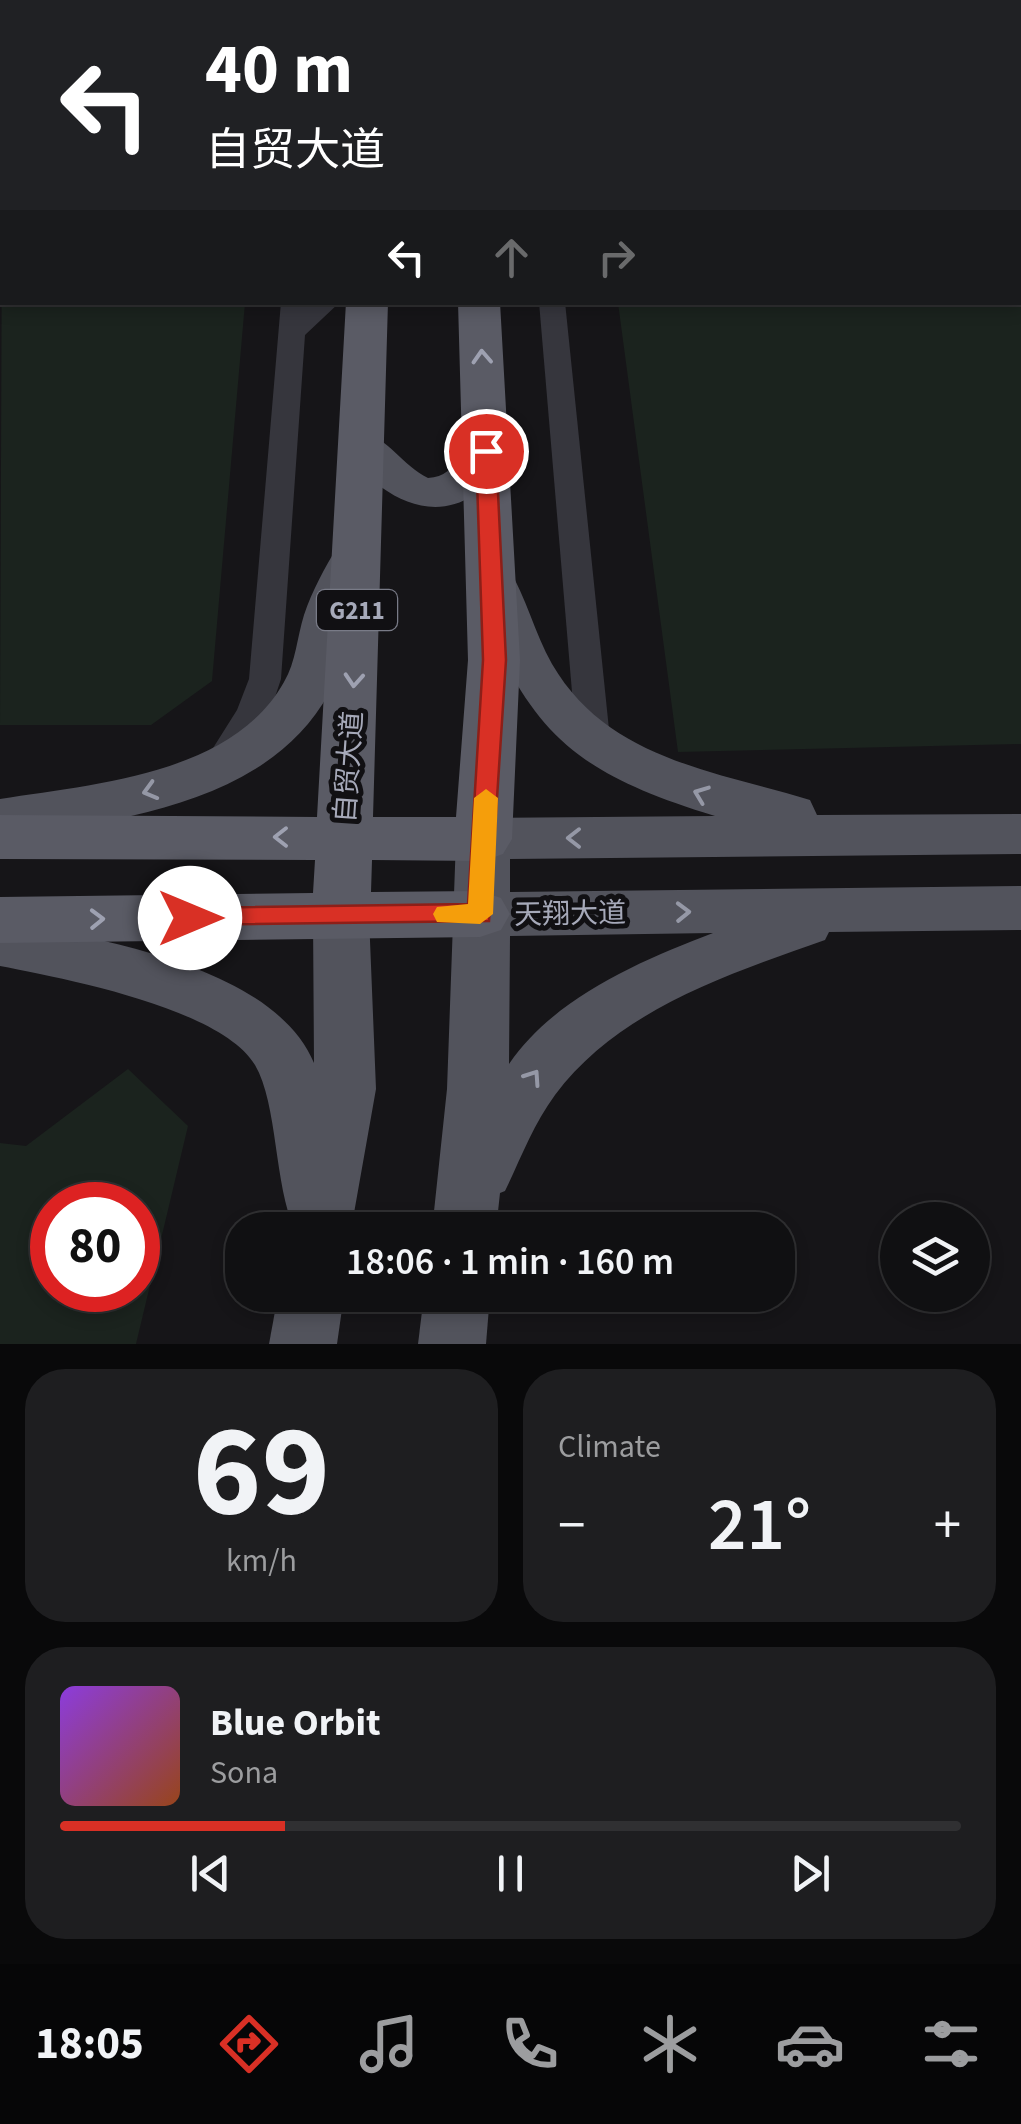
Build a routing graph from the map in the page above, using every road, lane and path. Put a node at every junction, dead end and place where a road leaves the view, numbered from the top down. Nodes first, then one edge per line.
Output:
1 (320, 305) edge
2 (367, 305) edge
3 (479, 305) edge
4 (552, 305) edge
5 (293, 317) edge
6 (363, 445) junction
7 (486, 451) junction
8 (359, 548) junction
9 (490, 578) junction
10 (593, 739) junction
11 (220, 764) junction
12 (0, 819) edge
13 (1021, 834) edge
14 (934, 835) junction
15 (0, 837) edge
16 (344, 837) junction
17 (483, 838) junction
18 (1021, 908) edge
19 (849, 910) junction
20 (480, 914) junction
21 (341, 916) junction
22 (0, 920) edge
23 (0, 944) edge
24 (319, 1212) edge
25 (324, 1212) edge
26 (466, 1212) edge
27 (470, 1212) edge
28 (308, 1312) edge
29 (455, 1312) edge
30 (303, 1344) edge
31 (452, 1344) edge

1 - 5 street
2 - 6 highway, 自贸大道 / G211
7 -> 3 highway
4 - 10 street
5 - 11 street
6 - 7 main road
6 - 8 highway, 自贸大道 / G211
7 - 9 highway
8 - 11 main road
8 -> 16 highway, 自贸大道 / G211
9 - 10 main road
9 - 17 highway
14 -> 10 main road
11 -> 12 main road
13 - 14 main road
14 -> 17 main road
16 -> 15 highway
16 - 17 highway
16 - 21 highway, 自贸大道 / G211
17 - 20 main road
18 - 19 main road, 天翔大道
20 -> 19 main road, 天翔大道
27 -> 19 main road
20 - 21 highway, 天翔大道
20 - 26 main road
22 -> 21 highway, 天翔大道
21 - 25 main road, 自贸大道
23 - 24 main road
28 - 30 main road
29 - 31 main road

